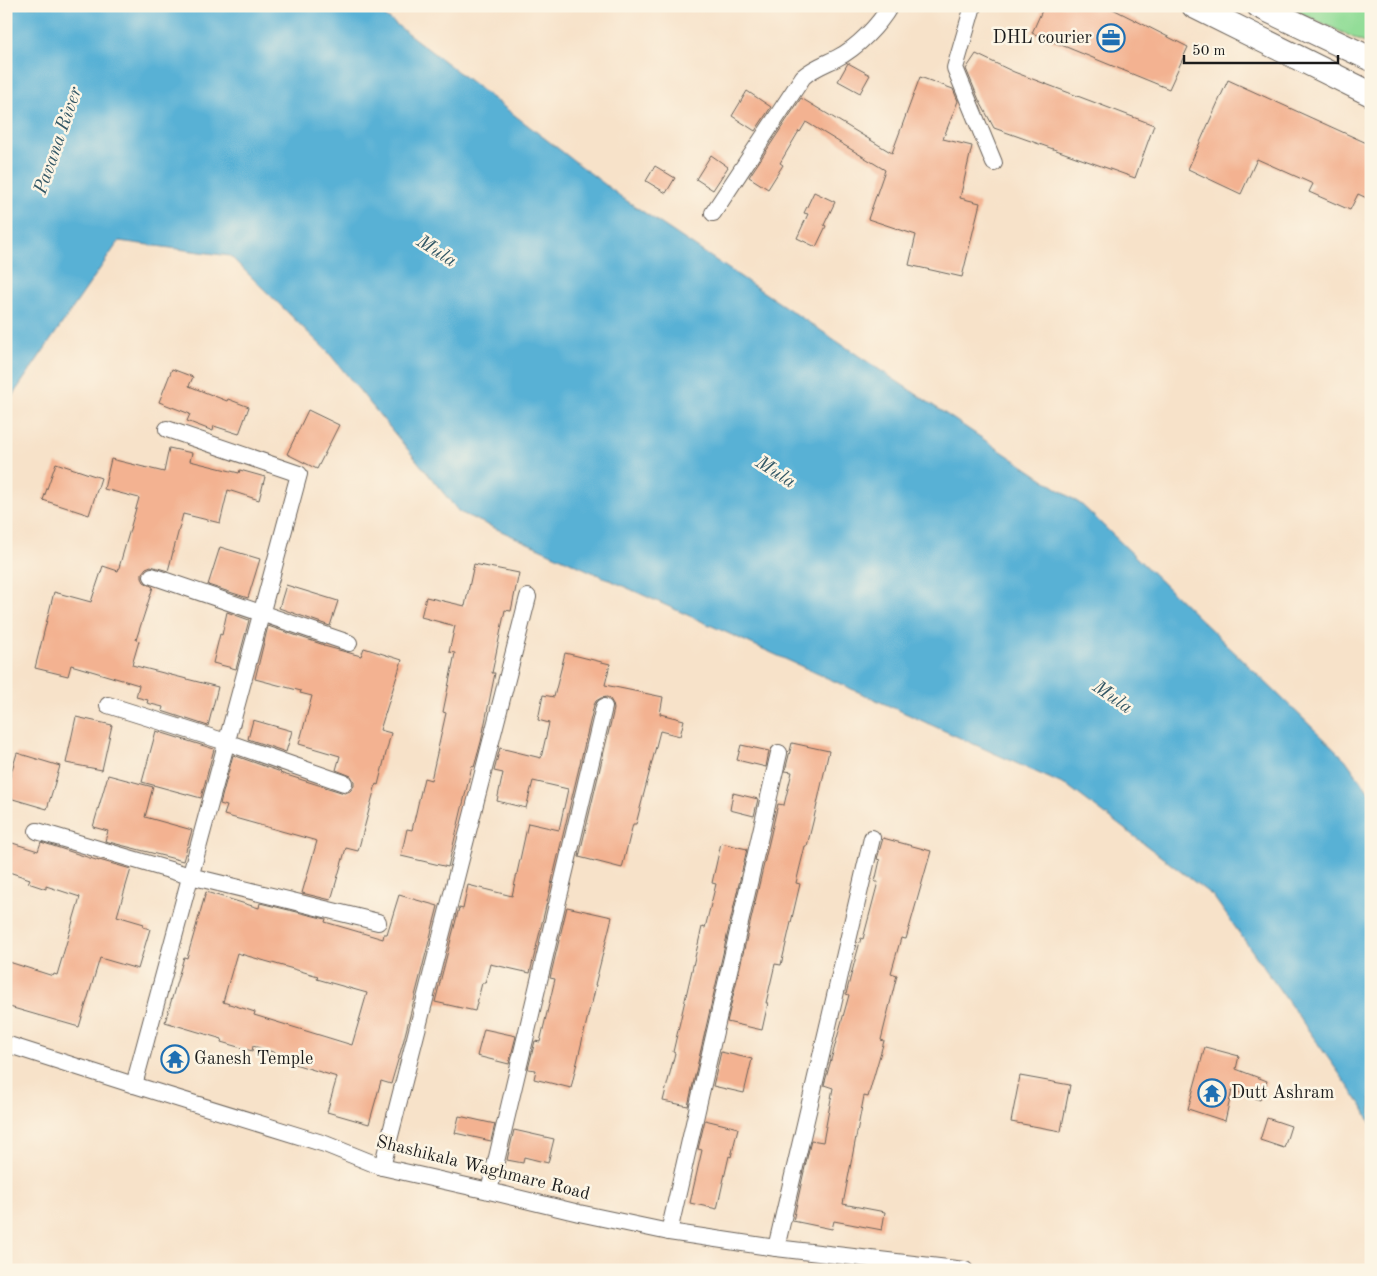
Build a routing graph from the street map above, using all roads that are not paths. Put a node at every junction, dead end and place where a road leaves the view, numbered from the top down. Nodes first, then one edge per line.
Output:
1 (890, 6) edge
2 (973, 6) edge
3 (1194, 6) edge
4 (1259, 6) edge
5 (1371, 59) edge
6 (1371, 94) edge
7 (994, 163) dead end
8 (713, 213) dead end
9 (167, 429) dead end
10 (152, 576) dead end
11 (528, 597) dead end
12 (261, 614) junction
13 (349, 644) dead end
14 (108, 705) dead end
15 (604, 708) dead end
16 (226, 742) junction
17 (779, 753) dead end
18 (344, 783) dead end
19 (37, 831) dead end
20 (872, 838) dead end
21 (190, 876) junction
22 (378, 922) dead end
23 (6, 1044) edge
24 (134, 1085) junction
25 (382, 1167) junction
26 (489, 1191) junction
27 (669, 1232) junction
28 (776, 1248) junction
29 (964, 1270) edge

1 - 8 street
2 - 7 street
3 - 6 main road
4 - 5 main road
9 - 12 street
10 - 12 street
11 - 25 street
12 - 13 street
12 - 16 street
14 - 16 street
15 - 26 street
16 - 18 street
16 - 21 street
17 - 27 street
19 - 21 street
20 - 28 street
21 - 22 street
21 - 24 street
23 - 24 street, Shashikala Waghmare Road
24 - 25 street, Shashikala Waghmare Road
25 - 26 street, Shashikala Waghmare Road
26 - 27 street, Shashikala Waghmare Road
27 - 28 street, Shashikala Waghmare Road
28 - 29 street, Shashikala Waghmare Road

